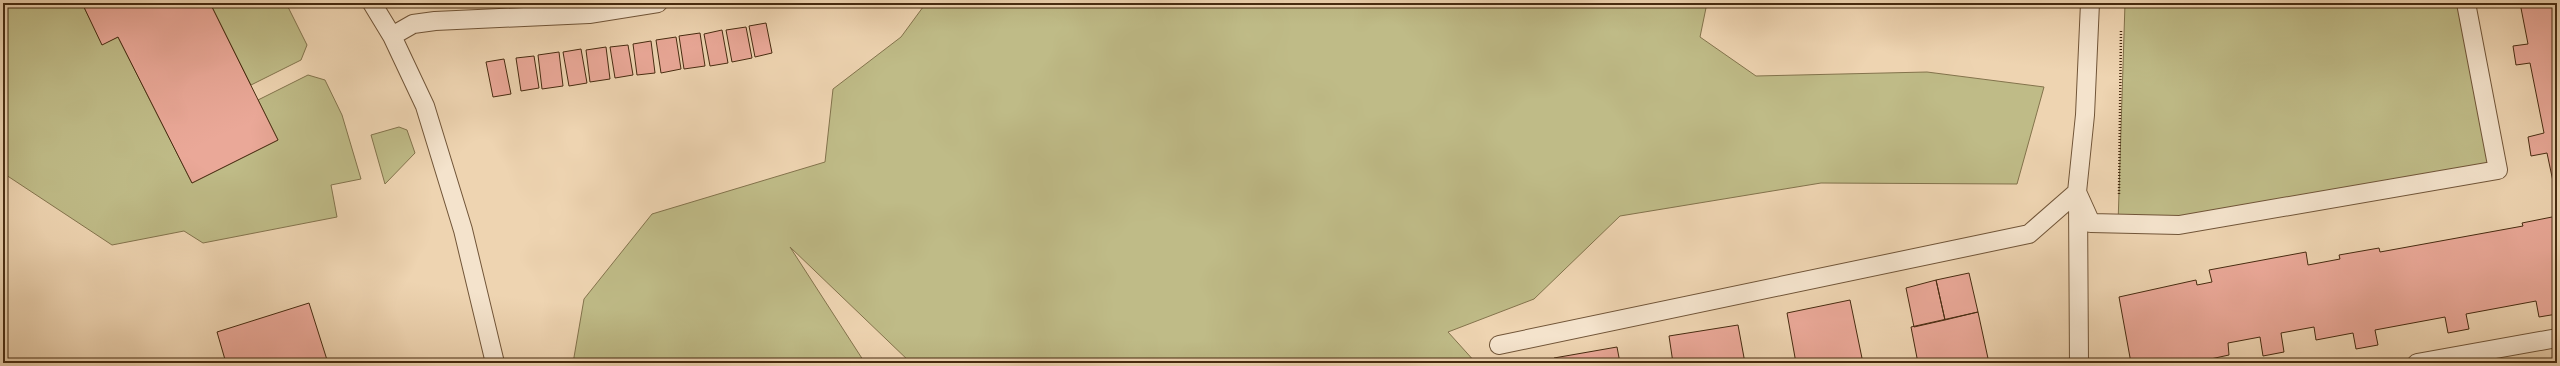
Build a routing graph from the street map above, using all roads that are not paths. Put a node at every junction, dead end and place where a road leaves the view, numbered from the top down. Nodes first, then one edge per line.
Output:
1 (372, 3) edge
2 (658, 3) edge
3 (2090, 3) edge
4 (2466, 3) edge
5 (392, 36) junction
6 (2077, 192) junction
7 (2557, 338) edge
8 (1499, 344) dead end
9 (495, 363) edge
10 (2079, 363) edge
11 (2417, 363) edge

1 - 5 lane
2 - 5 lane
3 - 6 lane
4 - 6 lane
5 - 9 lane
6 - 8 lane
6 - 10 lane
7 - 11 lane

